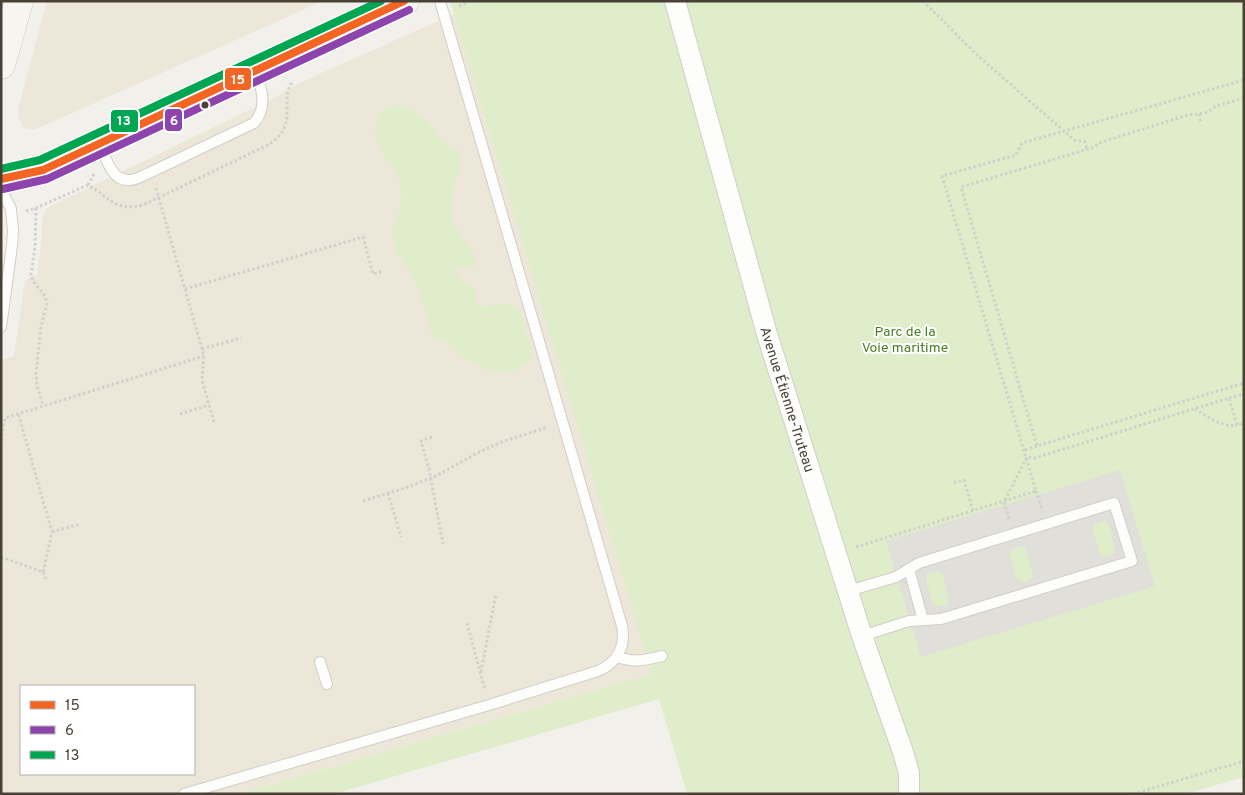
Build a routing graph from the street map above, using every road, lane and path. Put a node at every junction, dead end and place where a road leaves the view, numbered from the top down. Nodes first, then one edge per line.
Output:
1 (19, 1) edge
2 (405, 1) edge
3 (440, 1) edge
4 (470, 1) edge
5 (676, 1) edge
6 (923, 1) edge
7 (454, 8) dead end
8 (1, 65) edge
9 (254, 71) junction
10 (1244, 80) edge
11 (1244, 98) edge
12 (1199, 114) junction
13 (1201, 123) dead end
14 (1064, 131) junction
15 (100, 144) junction
16 (1087, 149) junction
17 (94, 174) dead end
18 (1, 180) edge
19 (88, 184) junction
20 (156, 188) dead end
21 (1, 189) edge
22 (173, 191) dead end
23 (158, 197) junction
24 (36, 208) junction
25 (27, 211) dead end
26 (383, 271) dead end
27 (185, 289) junction
28 (1, 327) edge
29 (241, 338) dead end
30 (202, 349) junction
31 (204, 356) junction
32 (1244, 383) edge
33 (1244, 394) edge
34 (1229, 398) junction
35 (43, 405) junction
36 (209, 405) junction
37 (1195, 408) junction
38 (18, 414) junction
39 (180, 414) dead end
40 (214, 422) dead end
41 (1244, 422) edge
42 (1237, 425) junction
43 (551, 426) dead end
44 (432, 437) dead end
45 (1, 441) edge
46 (1037, 446) junction
47 (1025, 450) junction
48 (1027, 457) junction
49 (430, 478) junction
50 (954, 484) dead end
51 (388, 494) junction
52 (363, 501) dead end
53 (1004, 502) junction
54 (973, 511) junction
55 (80, 524) dead end
56 (52, 532) junction
57 (401, 537) dead end
58 (443, 544) dead end
59 (848, 549) dead end
60 (1, 557) edge
61 (908, 569) junction
62 (43, 572) junction
63 (46, 579) dead end
64 (848, 591) junction
65 (496, 594) dead end
66 (923, 620) junction
67 (467, 623) dead end
68 (862, 636) junction
69 (662, 656) dead end
70 (617, 657) junction
71 (320, 662) dead end
72 (481, 675) junction
73 (326, 684) dead end
74 (486, 694) dead end
75 (1244, 761) edge
76 (184, 794) edge
77 (909, 794) edge
78 (1133, 794) edge

1 - 8 street
2 - 9 street
3 - 70 lane
4 - 7 path
5 - 64 street, Avenue Étienne-Truteau
6 - 14 path
9 - 15 street
9 - 15 lane
10 - 14 path
11 - 12 path
12 - 13 path
12 - 16 path
14 - 16 path
14 - 47 path
15 - 18 street
16 - 46 path
17 - 19 path
19 - 23 path
19 - 24 path
20 - 23 path
21 - 28 lane
22 - 23 path
23 - 27 path
24 - 25 path
24 - 35 path
26 - 27 path
27 - 30 path
29 - 30 path
30 - 31 path
31 - 35 path
31 - 36 path
32 - 46 path
33 - 34 path
34 - 37 path
34 - 42 path
35 - 38 path
36 - 39 path
36 - 40 path
37 - 42 path
37 - 48 path
38 - 45 path
38 - 56 path
41 - 42 path
43 - 49 path
44 - 49 path
46 - 47 path
47 - 48 path
48 - 53 path
48 - 53 path
49 - 51 path
49 - 58 path
50 - 54 path
51 - 52 path
51 - 57 path
53 - 54 path
54 - 59 path
55 - 56 path
56 - 62 path
60 - 62 path
61 - 64 lane
61 - 66 lane
61 - 66 lane
62 - 63 path
64 - 68 street, Avenue Étienne-Truteau
65 - 72 path
66 - 68 lane
67 - 72 path
68 - 77 street, Avenue Étienne-Truteau
69 - 70 lane
70 - 76 lane
71 - 73 lane
72 - 74 path
75 - 78 path

